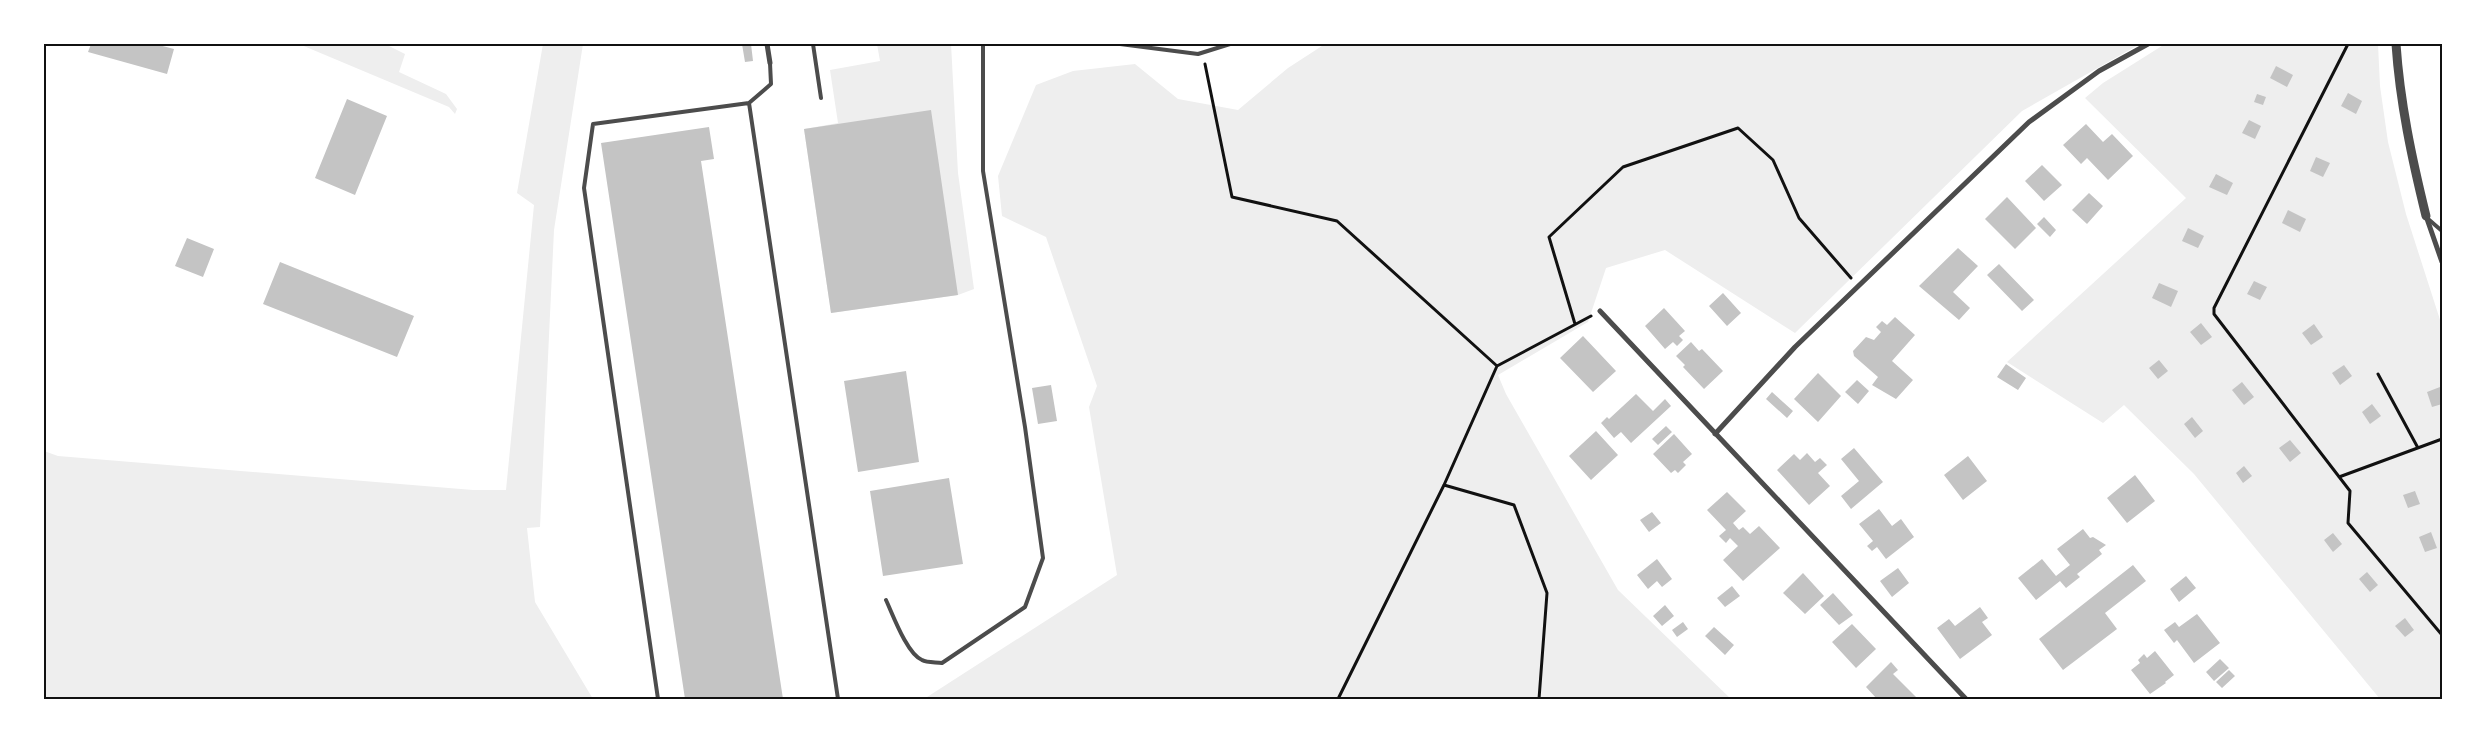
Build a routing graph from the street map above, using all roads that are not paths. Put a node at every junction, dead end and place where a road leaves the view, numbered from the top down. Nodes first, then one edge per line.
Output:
1 (767, 44) edge
2 (813, 44) edge
3 (983, 44) edge
4 (1120, 44) edge
5 (1230, 44) edge
6 (2148, 44) edge
7 (2396, 44) edge
8 (770, 63) joint
9 (821, 98) dead end
10 (749, 103) junction
11 (2426, 216) junction
12 (2442, 231) edge
13 (2442, 262) edge
14 (1600, 311) road end
15 (1714, 434) junction
16 (886, 600) dead end
17 (658, 699) edge
18 (838, 699) edge
19 (1966, 699) edge

1 - 8 street
2 - 9 lane
3 - 16 lane
4 - 5 lane
6 - 15 street
7 - 11 street
8 - 10 lane
10 - 17 lane
10 - 18 lane
11 - 12 lane
11 - 13 street
14 - 15 street
15 - 19 street

